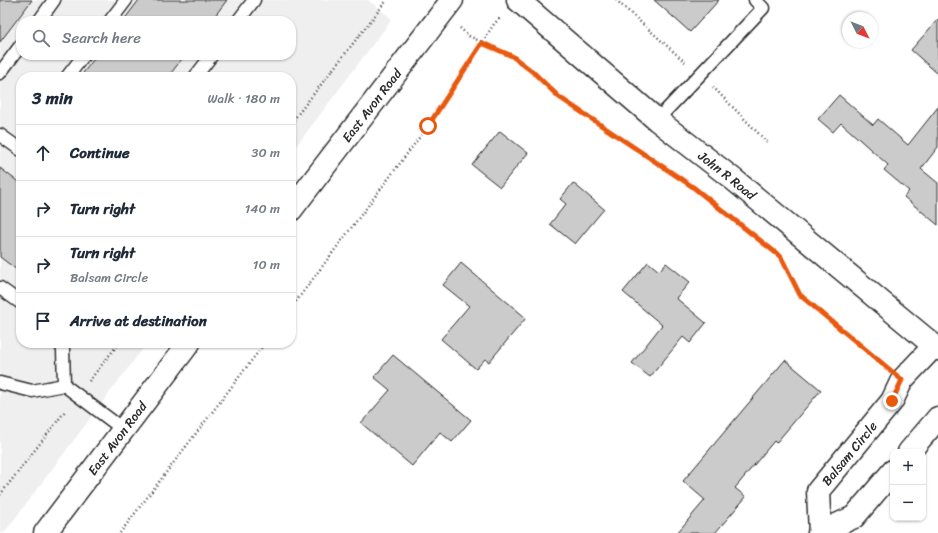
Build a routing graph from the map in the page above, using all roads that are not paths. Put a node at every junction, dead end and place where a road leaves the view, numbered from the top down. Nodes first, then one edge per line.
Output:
1 (54, 0) edge
2 (126, 0) edge
3 (254, 0) edge
4 (452, 0) edge
5 (518, 0) edge
6 (755, 0) edge
7 (43, 16) edge
8 (114, 16) edge
9 (242, 16) edge
10 (16, 52) edge
11 (80, 60) edge
12 (208, 60) edge
13 (71, 72) edge
14 (199, 72) edge
15 (0, 73) edge
16 (657, 120) junction
17 (0, 135) edge
18 (16, 143) edge
19 (296, 203) edge
20 (0, 288) edge
21 (16, 300) edge
22 (63, 348) edge
23 (186, 348) edge
24 (936, 348) edge
25 (0, 384) edge
26 (64, 385) junction
27 (938, 418) edge
28 (124, 430) junction
29 (912, 449) edge
30 (890, 475) edge
31 (44, 533) edge
32 (820, 533) edge

1 - 7 lane
2 - 8 lane
3 - 9 lane
4 - 19 street, East Avon Road
5 - 16 street, John R Road
6 - 16 lane
10 - 15 lane
11 - 13 lane
12 - 14 lane
16 - 24 street, John R Road
17 - 18 lane
20 - 21 lane
22 - 26 lane
23 - 28 street, East Avon Road
24 - 32 street, Balsam Circle
25 - 26 lane
26 - 28 lane
27 - 29 street
28 - 31 street, East Avon Road
30 - 32 street, Balsam Circle

